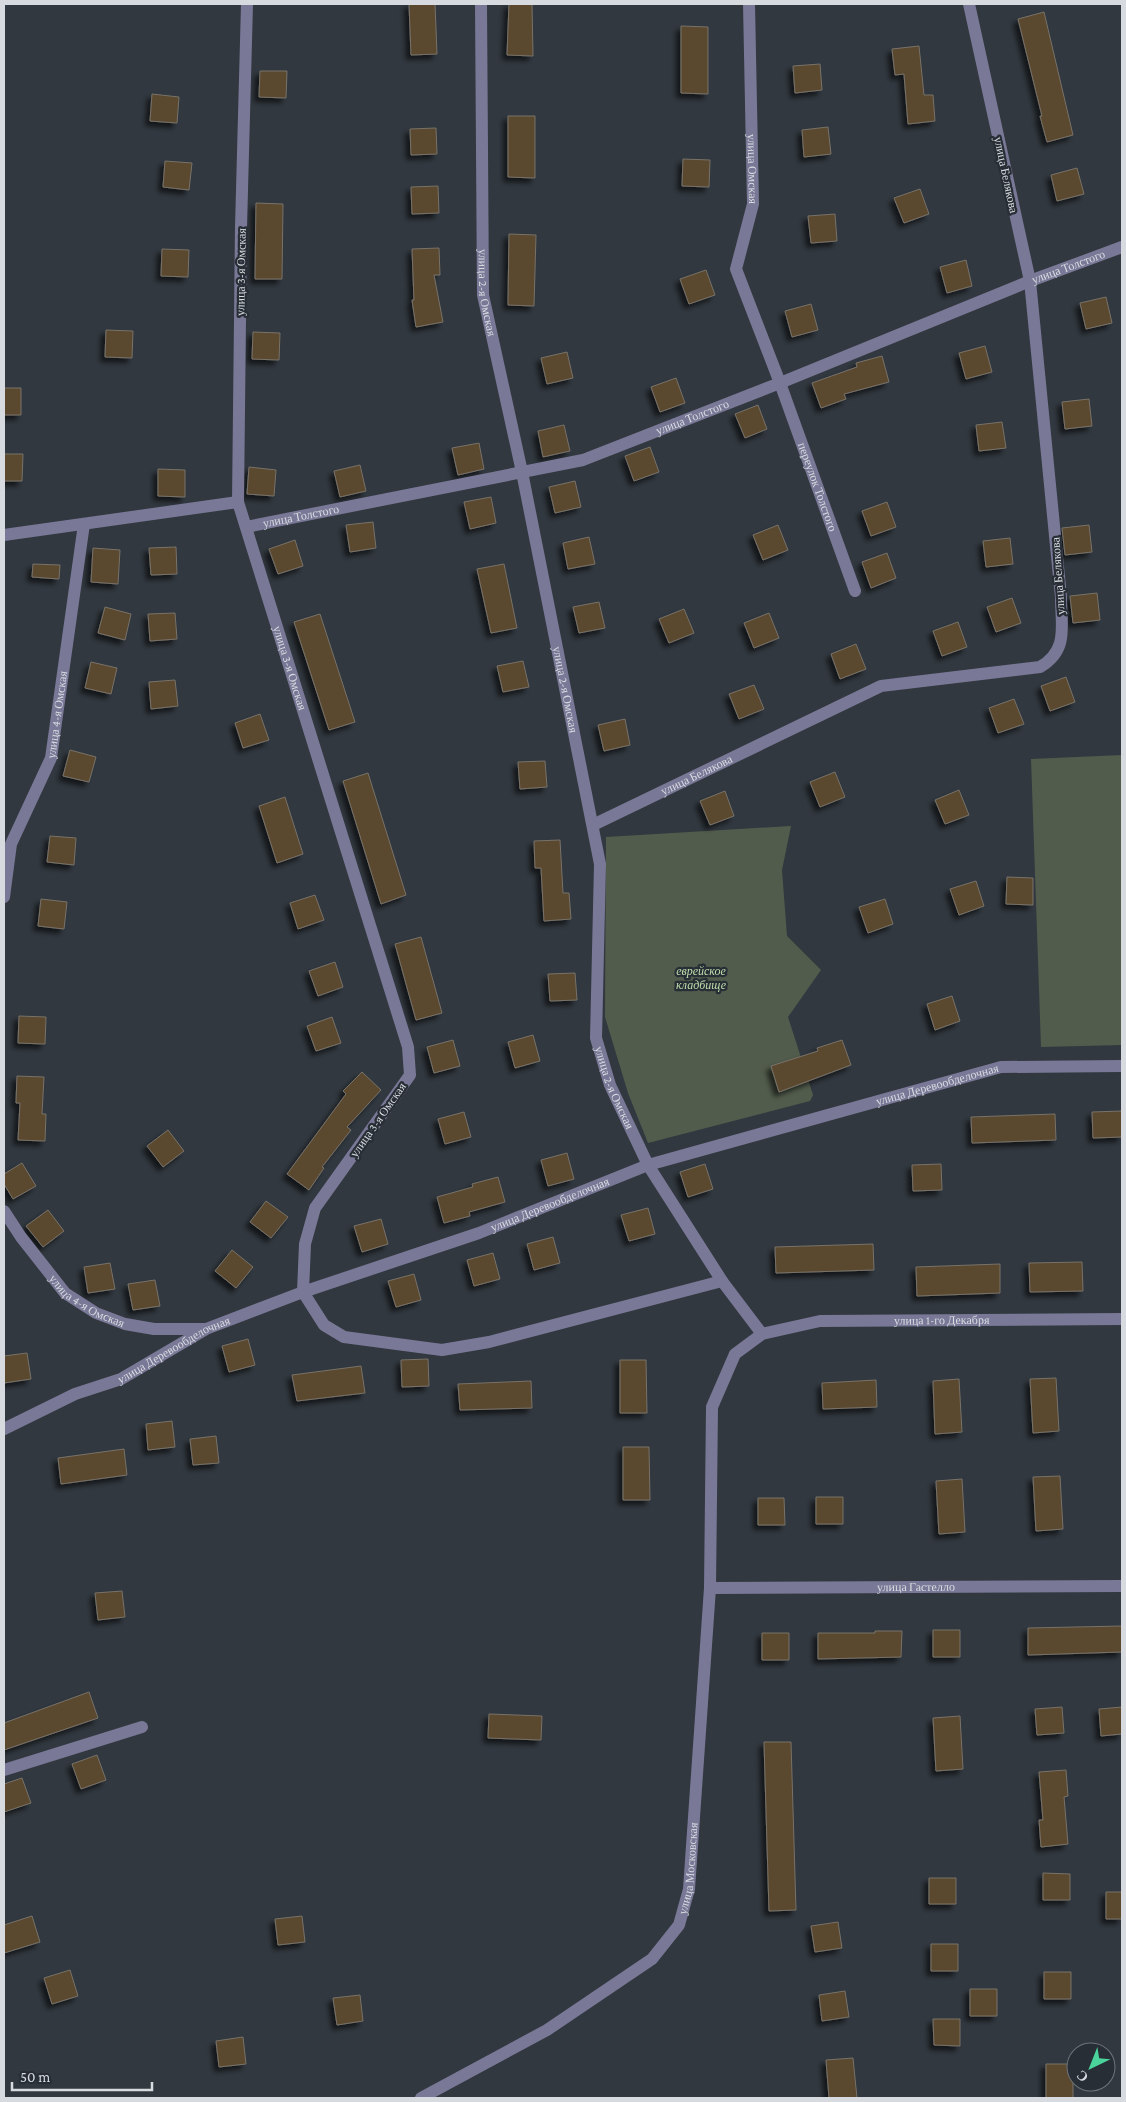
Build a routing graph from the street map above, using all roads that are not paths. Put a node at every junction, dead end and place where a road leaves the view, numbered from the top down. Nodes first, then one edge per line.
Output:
1 (247, 4) edge
2 (481, 4) edge
3 (749, 4) edge
4 (969, 4) edge
5 (1122, 247) edge
6 (1030, 281) junction
7 (780, 383) junction
8 (522, 472) junction
9 (238, 502) junction
10 (84, 524) junction
11 (246, 527) junction
12 (4, 535) edge
13 (855, 591) dead end
14 (593, 825) junction
15 (4, 896) edge
16 (1122, 1066) edge
17 (648, 1165) junction
18 (4, 1211) edge
19 (722, 1281) junction
20 (303, 1292) junction
21 (1122, 1320) edge
22 (206, 1329) junction
23 (762, 1334) junction
24 (4, 1429) edge
25 (1122, 1586) edge
26 (710, 1588) junction
27 (142, 1727) dead end
28 (4, 1770) edge
29 (421, 2098) edge

1 - 9 street, улица 3-я Омская
2 - 8 street, улица 2-я Омская
3 - 7 street, улица Омская
4 - 6 street, улица Белякова
5 - 6 street, улица Толстого
6 - 7 street, улица Толстого
6 - 14 street, улица Белякова
7 - 8 street, улица Толстого
7 - 13 street, переулок Толстого
8 - 11 street, улица Толстого
8 - 14 street, улица 2-я Омская
9 - 10 street
9 - 11 street, улица 3-я Омская
10 - 12 street
10 - 15 street, улица 4-я Омская
11 - 20 street, улица 3-я Омская
14 - 17 street, улица 2-я Омская
16 - 17 street, улица Деревообделочная
17 - 19 street, улица 2-я Омская
17 - 20 street, улица Деревообделочная
18 - 22 street, улица 4-я Омская
19 - 20 street
19 - 23 street, улица 2-я Омская
20 - 22 street, улица Деревообделочная
21 - 23 street, улица 1-го Декабря
22 - 24 street, улица Деревообделочная
23 - 26 street, улица Московская
25 - 26 street, улица Гастелло
26 - 29 street, улица Московская
27 - 28 street

